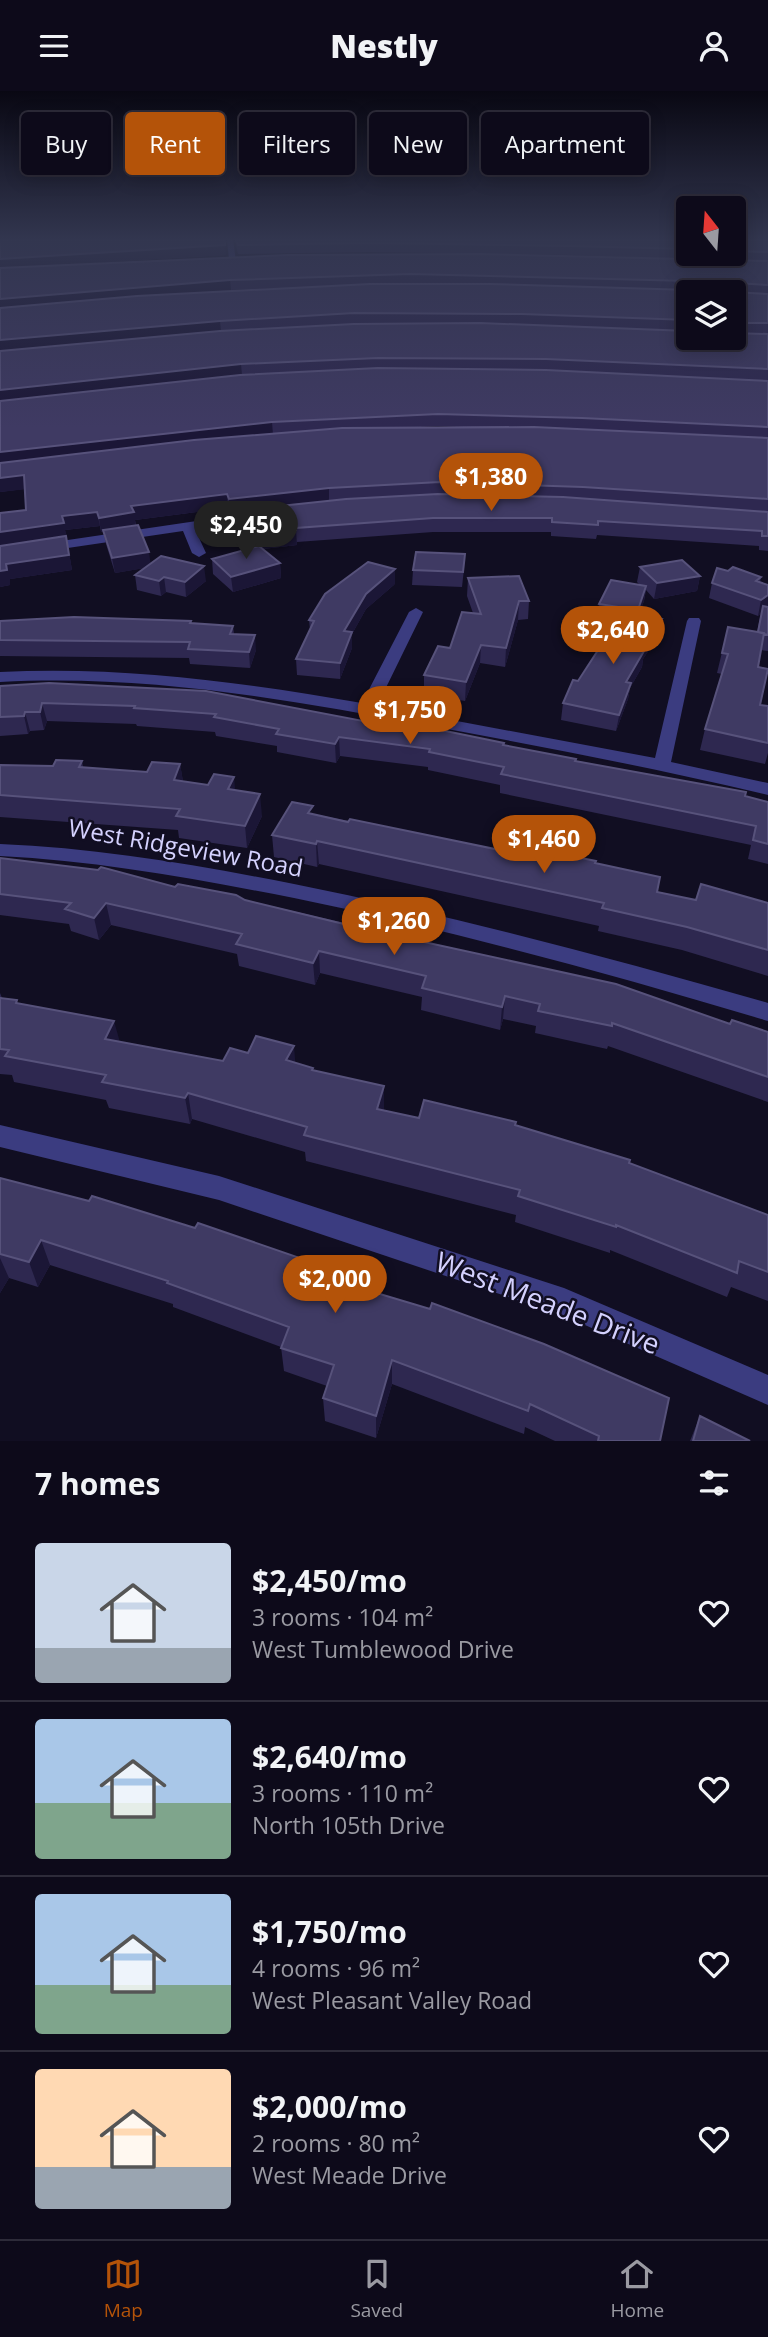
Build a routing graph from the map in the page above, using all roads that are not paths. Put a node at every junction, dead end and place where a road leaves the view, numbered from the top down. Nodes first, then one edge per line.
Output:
1 (268, 515) edge
2 (187, 526) junction
3 (199, 553) dead end
4 (0, 554) edge
5 (416, 612) dead end
6 (694, 621) dead end
7 (0, 677) edge
8 (367, 709) junction
9 (662, 764) junction
10 (768, 789) edge
11 (0, 850) edge
12 (768, 1012) edge
13 (0, 1136) edge
14 (768, 1391) edge

1 - 2 street
2 - 3 street
2 - 4 street
5 - 8 street
6 - 9 street
7 - 8 street
8 - 9 street
9 - 10 street
11 - 12 street, West Ridgeview Road
13 - 14 street, West Meade Drive

